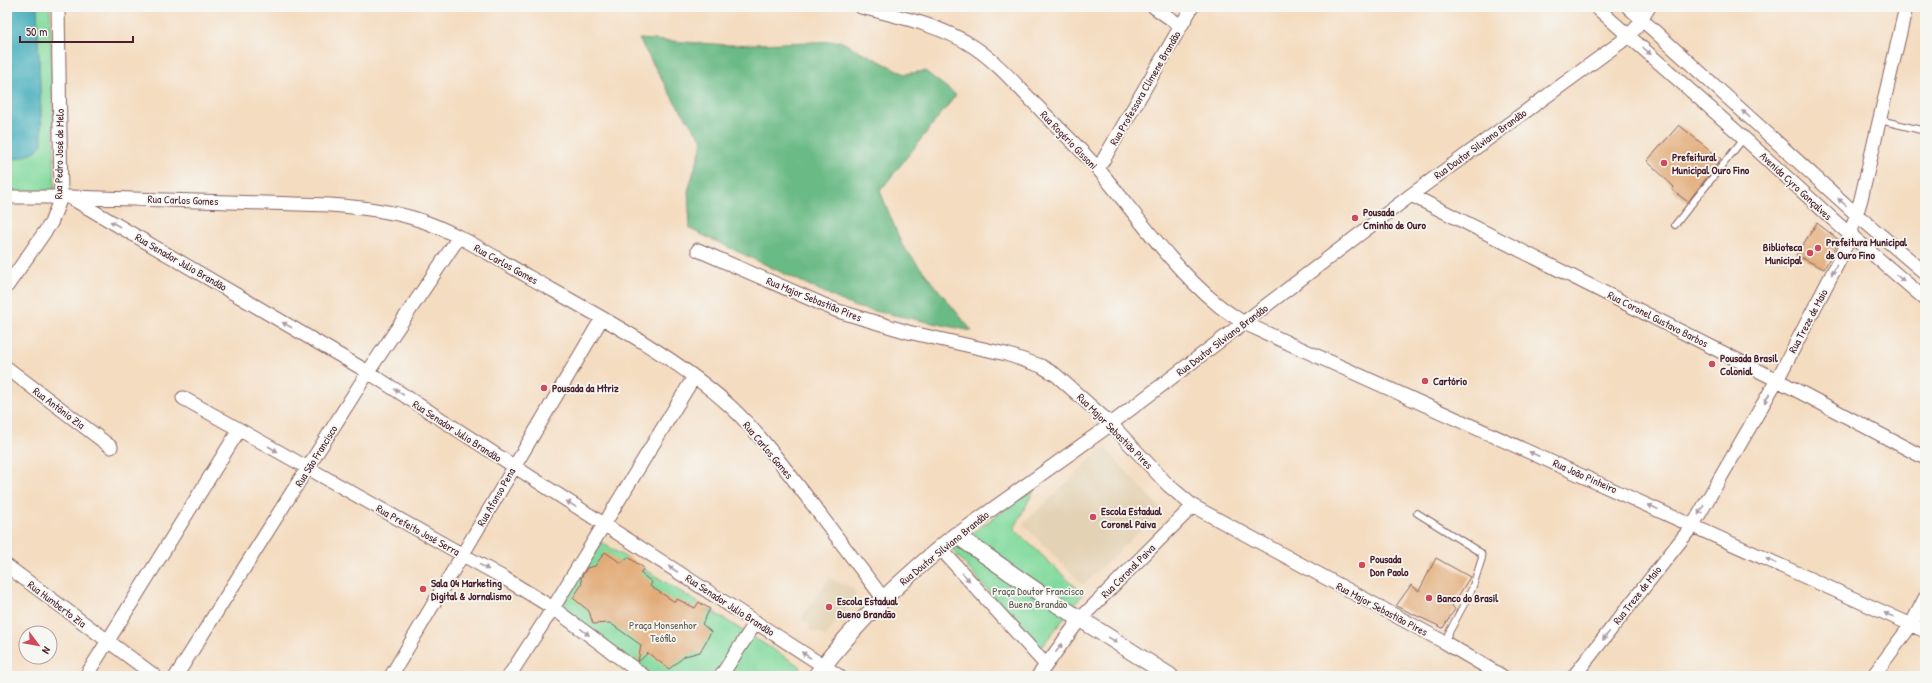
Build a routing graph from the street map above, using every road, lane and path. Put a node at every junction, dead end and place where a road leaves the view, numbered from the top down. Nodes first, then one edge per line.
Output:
1 (58, 7) edge
2 (861, 7) edge
3 (1154, 7) edge
4 (1192, 7) edge
5 (1596, 7) edge
6 (1628, 7) edge
7 (1649, 7) edge
8 (1906, 7) edge
9 (1642, 20) junction
10 (1182, 26) junction
11 (1629, 35) junction
12 (1880, 120) junction
13 (1925, 131) edge
14 (1744, 138) junction
15 (1098, 169) junction
16 (1411, 195) junction
17 (7, 197) edge
18 (65, 197) junction
19 (1857, 215) junction
20 (1675, 225) dead end
21 (1850, 235) junction
22 (459, 237) junction
23 (698, 250) dead end
24 (1925, 273) edge
25 (7, 286) edge
26 (1925, 299) edge
27 (602, 318) junction
28 (1244, 323) junction
29 (7, 368) edge
30 (368, 372) junction
31 (694, 377) junction
32 (1777, 380) junction
33 (183, 398) dead end
34 (1111, 424) junction
35 (239, 430) junction
36 (111, 447) dead end
37 (1925, 458) edge
38 (513, 467) junction
39 (308, 469) junction
40 (1193, 506) junction
41 (1417, 513) dead end
42 (604, 525) junction
43 (1692, 525) junction
44 (956, 535) junction
45 (940, 548) junction
46 (463, 554) junction
47 (7, 566) edge
48 (883, 598) junction
49 (1925, 598) edge
50 (553, 608) junction
51 (1080, 619) junction
52 (756, 622) junction
53 (1911, 625) junction
54 (1925, 631) edge
55 (108, 641) junction
56 (1444, 642) junction
57 (820, 671) edge
58 (1042, 671) edge
59 (86, 676) edge
60 (155, 676) edge
61 (176, 676) edge
62 (391, 676) edge
63 (509, 676) edge
64 (644, 676) edge
65 (721, 676) edge
66 (839, 676) edge
67 (1170, 676) edge
68 (1502, 676) edge
69 (1574, 676) edge
70 (1873, 676) edge

1 - 18 street, Rua Pedro José de Melo
2 - 15 street, Rua Rogério Gissoni
3 - 10 street
4 - 10 street, Rua Professora Climene Brandão
5 - 11 street, Avenida Cyro Gonçalves
6 - 9 street, Avenida Cyro Gonçalves
7 - 9 street, Rua Doutor Silviano Brandão
8 - 12 street, Rua Treze de Maio
9 - 11 street, Rua Doutor Silviano Brandão
19 -> 9 street, Avenida Cyro Gonçalves
10 - 15 street, Rua Professora Climene Brandão
11 -> 14 street, Avenida Cyro Gonçalves
11 - 16 street, Rua Doutor Silviano Brandão
12 - 13 lane
12 - 19 street, Rua Treze de Maio
14 - 20 lane
14 - 21 street, Avenida Cyro Gonçalves
15 - 28 street, Rua Rogério Gissoni
16 - 28 street, Rua Doutor Silviano Brandão
16 - 32 street, Rua Coronel Gustavo Barbos
17 - 18 street, Rua Carlos Gomes
18 - 22 street, Rua Carlos Gomes
18 - 25 street, Rua Pedro José de Melo
30 -> 18 street, Rua Senador Julio Brandão
19 - 21 street, Rua Treze de Maio
19 - 24 street, Avenida Cyro Gonçalves
21 -> 26 street, Avenida Cyro Gonçalves
21 -> 32 street, Rua Treze de Maio
22 - 27 street, Rua Carlos Gomes
22 - 30 street, Rua São Francisco
23 - 34 street, Rua Major Sebastião Pires
27 - 31 street, Rua Carlos Gomes
27 - 38 street, Rua Afonso Pena
28 - 34 street, Rua Doutor Silviano Brandão
43 -> 28 street, Rua João Pinheiro
29 - 36 street, Rua Antônio Zia
38 -> 30 street, Rua Senador Julio Brandão
30 - 39 street, Rua São Francisco
31 - 42 street
31 - 48 street, Rua Carlos Gomes
32 - 37 street, Rua Coronel Gustavo Barbos
32 -> 43 street, Rua Treze de Maio
33 - 35 street, Rua Prefeito José Serra
34 - 40 street, Rua Major Sebastião Pires
34 - 44 street, Rua Doutor Silviano Brandão
35 -> 39 street, Rua Prefeito José Serra
35 - 55 street
42 -> 38 street, Rua Senador Julio Brandão
38 - 46 street, Rua Afonso Pena
39 - 46 street, Rua Prefeito José Serra
39 - 61 street, Rua São Francisco
40 - 51 street, Rua Coronal Paiva
40 - 56 street, Rua Major Sebastião Pires
41 - 56 lane
42 - 50 street
52 -> 42 street, Rua Senador Julio Brandão
53 -> 43 street, Rua João Pinheiro
43 -> 69 street, Rua Treze de Maio
44 - 45 street, Rua Doutor Silviano Brandão
44 - 51 street
45 - 48 street, Rua Doutor Silviano Brandão
45 -> 58 street
46 -> 50 street, Rua Prefeito José Serra
46 - 62 street, Rua Afonso Pena
47 - 55 street, Rua Humberto Zia
48 - 57 street, Rua Doutor Silviano Brandão
49 - 53 street
50 - 63 street
50 -> 64 street, Rua Prefeito José Serra
58 -> 51 street, Rua Coronal Paiva
51 -> 67 street
57 -> 52 street, Rua Senador Julio Brandão
52 - 65 street
53 - 54 street, Rua João Pinheiro
53 - 70 street
55 - 59 street
55 - 60 street, Rua Humberto Zia
56 - 68 street, Rua Major Sebastião Pires
57 - 66 street, Rua Senador Julio Brandão

